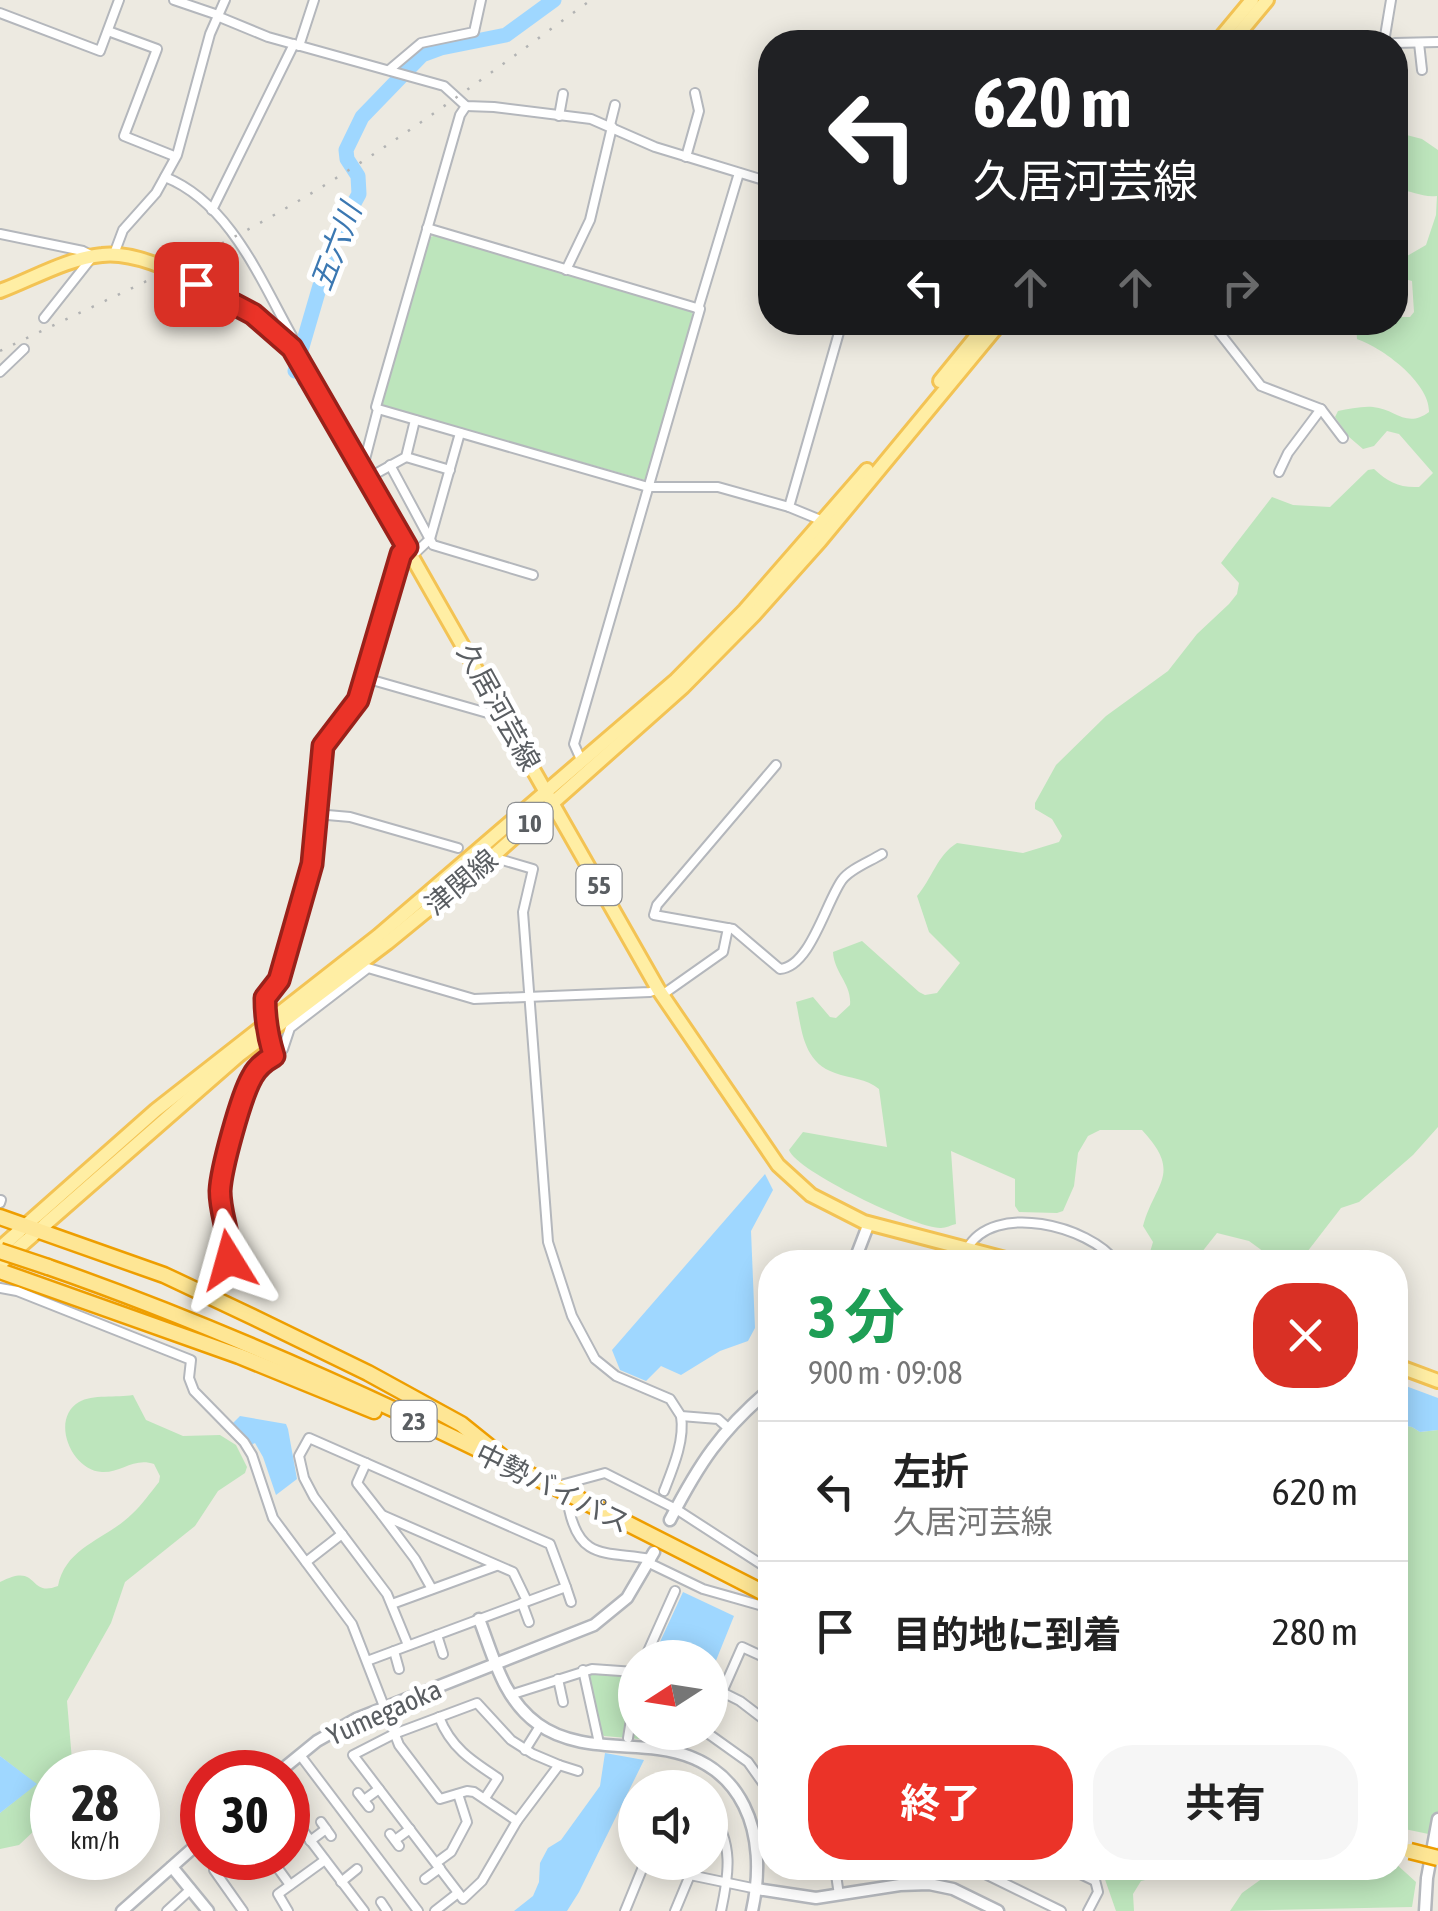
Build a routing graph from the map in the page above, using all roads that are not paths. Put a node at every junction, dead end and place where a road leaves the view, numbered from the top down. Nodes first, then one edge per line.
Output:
1 (6, 0) edge
2 (119, 0) edge
3 (175, 0) edge
4 (225, 0) edge
5 (314, 0) edge
6 (480, 0) edge
7 (1252, 0) edge
8 (1267, 0) edge
9 (1392, 0) edge
10 (1, 14) edge
11 (217, 16) junction
12 (1227, 30) edge
13 (1242, 30) edge
14 (1386, 30) edge
15 (108, 31) junction
16 (1438, 42) edge
17 (1408, 43) edge
18 (1419, 43) junction
19 (297, 45) junction
20 (1422, 70) dead end
21 (390, 71) junction
22 (696, 93) dead end
23 (563, 94) dead end
24 (615, 105) dead end
25 (466, 106) junction
26 (559, 116) junction
27 (611, 126) junction
28 (174, 156) junction
29 (686, 158) junction
30 (738, 173) junction
31 (166, 177) junction
32 (758, 179) edge
33 (212, 210) junction
34 (427, 228) junction
35 (3, 234) edge
36 (0, 249) edge
37 (114, 254) junction
38 (92, 256) junction
39 (566, 270) junction
40 (0, 291) edge
41 (698, 309) junction
42 (280, 314) junction
43 (44, 318) dead end
44 (267, 326) junction
45 (838, 335) edge
46 (977, 335) edge
47 (990, 335) edge
48 (1221, 335) edge
49 (292, 347) junction
50 (24, 349) dead end
51 (0, 372) edge
52 (378, 409) junction
53 (1320, 410) junction
54 (416, 420) junction
55 (460, 433) junction
56 (1343, 438) dead end
57 (406, 457) junction
58 (390, 465) junction
59 (450, 470) junction
60 (365, 472) junction
61 (1279, 472) dead end
62 (648, 487) junction
63 (789, 508) junction
64 (823, 521) junction
65 (430, 539) junction
66 (406, 551) junction
67 (533, 575) dead end
68 (365, 678) junction
69 (496, 714) junction
70 (582, 762) junction
71 (776, 765) dead end
72 (550, 798) junction
73 (316, 814) junction
74 (458, 848) dead end
75 (882, 854) dead end
76 (492, 857) junction
77 (728, 928) junction
78 (660, 992) junction
79 (530, 996) junction
80 (268, 1026) junction
81 (274, 1056) junction
82 (0, 1217) edge
83 (869, 1224) junction
84 (32, 1228) junction
85 (0, 1250) edge
86 (859, 1250) edge
87 (967, 1250) joint
88 (1103, 1250) edge
89 (0, 1268) edge
90 (224, 1279) dead end
91 (0, 1288) edge
92 (1408, 1370) edge
93 (1438, 1381) edge
94 (758, 1400) edge
95 (681, 1416) junction
96 (727, 1427) junction
97 (366, 1463) junction
98 (523, 1473) junction
99 (670, 1477) junction
100 (688, 1485) junction
101 (552, 1487) junction
102 (664, 1491) dead end
103 (569, 1508) dead end
104 (673, 1514) junction
105 (382, 1516) junction
106 (342, 1534) junction
107 (652, 1558) junction
108 (306, 1562) junction
109 (758, 1563) edge
110 (497, 1565) junction
111 (566, 1587) junction
112 (432, 1589) junction
113 (758, 1590) edge
114 (675, 1591) dead end
115 (525, 1602) junction
116 (571, 1602) dead end
117 (392, 1604) junction
118 (758, 1605) edge
119 (479, 1619) junction
120 (529, 1622) dead end
121 (437, 1635) junction
122 (652, 1640) edge
123 (408, 1645) junction
124 (394, 1651) junction
125 (444, 1654) dead end
126 (758, 1654) edge
127 (366, 1661) junction
128 (496, 1665) junction
129 (400, 1669) dead end
130 (583, 1670) junction
131 (618, 1670) edge
132 (558, 1678) junction
133 (728, 1679) edge
134 (728, 1694) edge
135 (510, 1695) junction
136 (563, 1702) dead end
137 (384, 1706) junction
138 (758, 1715) edge
139 (440, 1717) junction
140 (540, 1726) junction
141 (394, 1734) junction
142 (599, 1744) junction
143 (618, 1746) edge
144 (728, 1748) edge
145 (306, 1750) edge
146 (525, 1750) junction
147 (662, 1750) edge
148 (559, 1765) junction
149 (310, 1767) edge
150 (578, 1771) dead end
151 (758, 1776) edge
152 (379, 1789) junction
153 (458, 1794) junction
154 (484, 1798) junction
155 (364, 1800) dead end
156 (1438, 1819) edge
157 (517, 1821) junction
158 (326, 1829) dead end
159 (410, 1829) junction
160 (394, 1840) dead end
161 (310, 1841) joint
162 (758, 1848) edge
163 (1408, 1851) edge
164 (1438, 1858) edge
165 (324, 1860) junction
166 (180, 1861) edge
167 (438, 1866) junction
168 (172, 1868) junction
169 (357, 1869) dead end
170 (425, 1879) dead end
171 (221, 1880) edge
172 (286, 1880) edge
173 (638, 1880) edge
174 (758, 1880) edge
175 (837, 1880) edge
176 (931, 1880) edge
177 (998, 1880) edge
178 (1092, 1880) edge
179 (341, 1882) junction
180 (1096, 1882) joint
181 (727, 1883) junction
182 (929, 1884) junction
183 (290, 1886) junction
184 (191, 1889) junction
185 (757, 1890) junction
186 (458, 1893) junction
187 (840, 1894) junction
188 (170, 1910) edge
189 (122, 1911) edge
190 (208, 1911) edge
191 (244, 1911) edge
192 (288, 1911) edge
193 (364, 1911) edge
194 (418, 1911) edge
195 (434, 1911) edge
196 (625, 1911) edge
197 (676, 1911) edge
198 (721, 1911) edge
199 (752, 1911) edge
200 (998, 1911) edge
201 (1061, 1911) edge
202 (1088, 1911) edge
203 (1425, 1911) edge

1 - 10 street
2 - 15 street
3 - 11 street
4 - 11 street
5 - 19 street
6 - 21 street
7 - 12 main road
8 - 13 main road
9 - 14 street
10 - 15 street
11 - 19 street
11 - 28 street
15 - 28 street
16 - 18 street
17 - 18 street
18 - 20 street
19 - 21 street
19 - 33 street
21 - 25 street
22 - 29 street
23 - 26 street
24 - 27 street
25 - 26 street
25 - 34 street
26 - 27 street
27 - 29 street
27 - 39 street
28 - 31 street
29 - 30 street
30 - 32 street
30 - 41 street
31 - 33 street
31 - 37 street
33 - 42 street
34 - 39 street
34 - 52 street
35 - 36 street
35 - 38 street
37 - 38 main road, 久居河芸線 / 55
37 - 44 main road, 久居河芸線 / 55
38 - 40 main road, 久居河芸線 / 55
38 - 43 street
39 - 41 street
41 - 62 street
42 - 44 street
42 - 49 street
44 - 49 main road, 久居河芸線 / 55
45 - 63 street
46 - 64 main road, 津関線 / 10
47 - 72 main road, 津関線 / 10
48 - 53 street
49 - 60 main road, 久居河芸線 / 55
50 - 51 street
52 - 54 street
52 - 60 street
53 - 56 street
53 - 61 street
54 - 55 street
54 - 57 street
55 - 59 street
55 - 62 street
57 - 58 street
57 - 59 street
58 - 60 street
58 - 65 street
59 - 65 street
60 - 66 main road, 久居河芸線 / 55
62 - 63 street
62 - 70 street
63 - 64 street
64 - 70 main road, 津関線 / 10
65 - 66 street
65 - 67 street
66 - 68 street
66 - 69 main road, 久居河芸線 / 55
68 - 69 street
68 - 73 street
69 - 72 main road, 久居河芸線 / 55
70 - 72 main road, 津関線 / 10
71 - 77 street
72 - 76 main road, 津関線 / 10
72 - 78 main road, 久居河芸線 / 55
72 - 80 main road, 津関線 / 10
73 - 74 street
73 - 80 street
75 - 77 street
76 - 79 street
76 - 80 main road, 津関線 / 10
77 - 78 street
78 - 79 street
78 - 83 main road, 久居河芸線 / 55
79 - 81 street
79 - 95 street
80 - 81 street
80 - 84 main road, 津関線 / 10
81 - 90 street
82 - 84 highway
83 - 86 street
83 - 87 main road, 久居河芸線 / 55
84 - 85 main road, 津関線 / 10
84 - 89 main road, 津関線 / 10
84 - 98 highway
85 - 98 highway, 中勢バイパス / 23, bridge
87 - 88 street
89 - 98 highway
91 - 108 street
92 - 93 main road
94 - 96 street
95 - 96 street
95 - 99 street
96 - 100 street
97 - 105 street
97 - 106 street
97 - 111 street
98 - 101 highway, 中勢バイパス / 23
99 - 100 street
99 - 102 street
100 - 104 street
101 - 104 street
101 - 113 highway, 中勢バイパス / 23
103 - 107 street
104 - 109 street
105 - 110 street
105 - 112 street
106 - 108 street
106 - 117 street
107 - 118 street
107 - 128 street, Yumegaoka
108 - 127 street
110 - 112 street
110 - 115 street
111 - 115 street
111 - 116 street
112 - 117 street
114 - 122 street
115 - 119 street
115 - 120 street
117 - 123 street
119 - 121 street
119 - 128 street
121 - 123 street
121 - 125 street
123 - 124 street
124 - 127 street
124 - 129 street
126 - 133 street
127 - 137 street
128 - 135 street
128 - 137 street, Yumegaoka
130 - 131 street
130 - 132 street
130 - 142 street
132 - 135 street
132 - 136 street
134 - 138 street
135 - 140 street
137 - 141 street
137 - 145 street, Yumegaoka
139 - 141 street
139 - 146 street
139 - 154 street
140 - 142 street
140 - 146 street
141 - 152 street
141 - 153 street
142 - 143 street
144 - 151 street
146 - 148 street
147 - 162 street
148 - 150 street
148 - 157 street
149 - 194 street
152 - 155 street
152 - 159 street
153 - 154 street
153 - 167 street
154 - 157 street
156 - 203 street
157 - 186 street
158 - 161 street
159 - 160 street
159 - 167 street
161 - 165 street
163 - 164 highway, bridge
165 - 179 street
165 - 183 street
166 - 168 street
167 - 170 street
167 - 186 street
168 - 184 street
168 - 189 street
169 - 179 street
171 - 191 street
172 - 183 street
173 - 196 street
174 - 185 street
175 - 187 street
176 - 182 street
177 - 201 street
178 - 180 street
179 - 193 street
180 - 202 street
181 - 185 street
181 - 197 street
181 - 198 street
182 - 187 street
182 - 200 street
183 - 192 street
184 - 188 street
184 - 190 street
185 - 187 street
185 - 199 street
186 - 195 street

